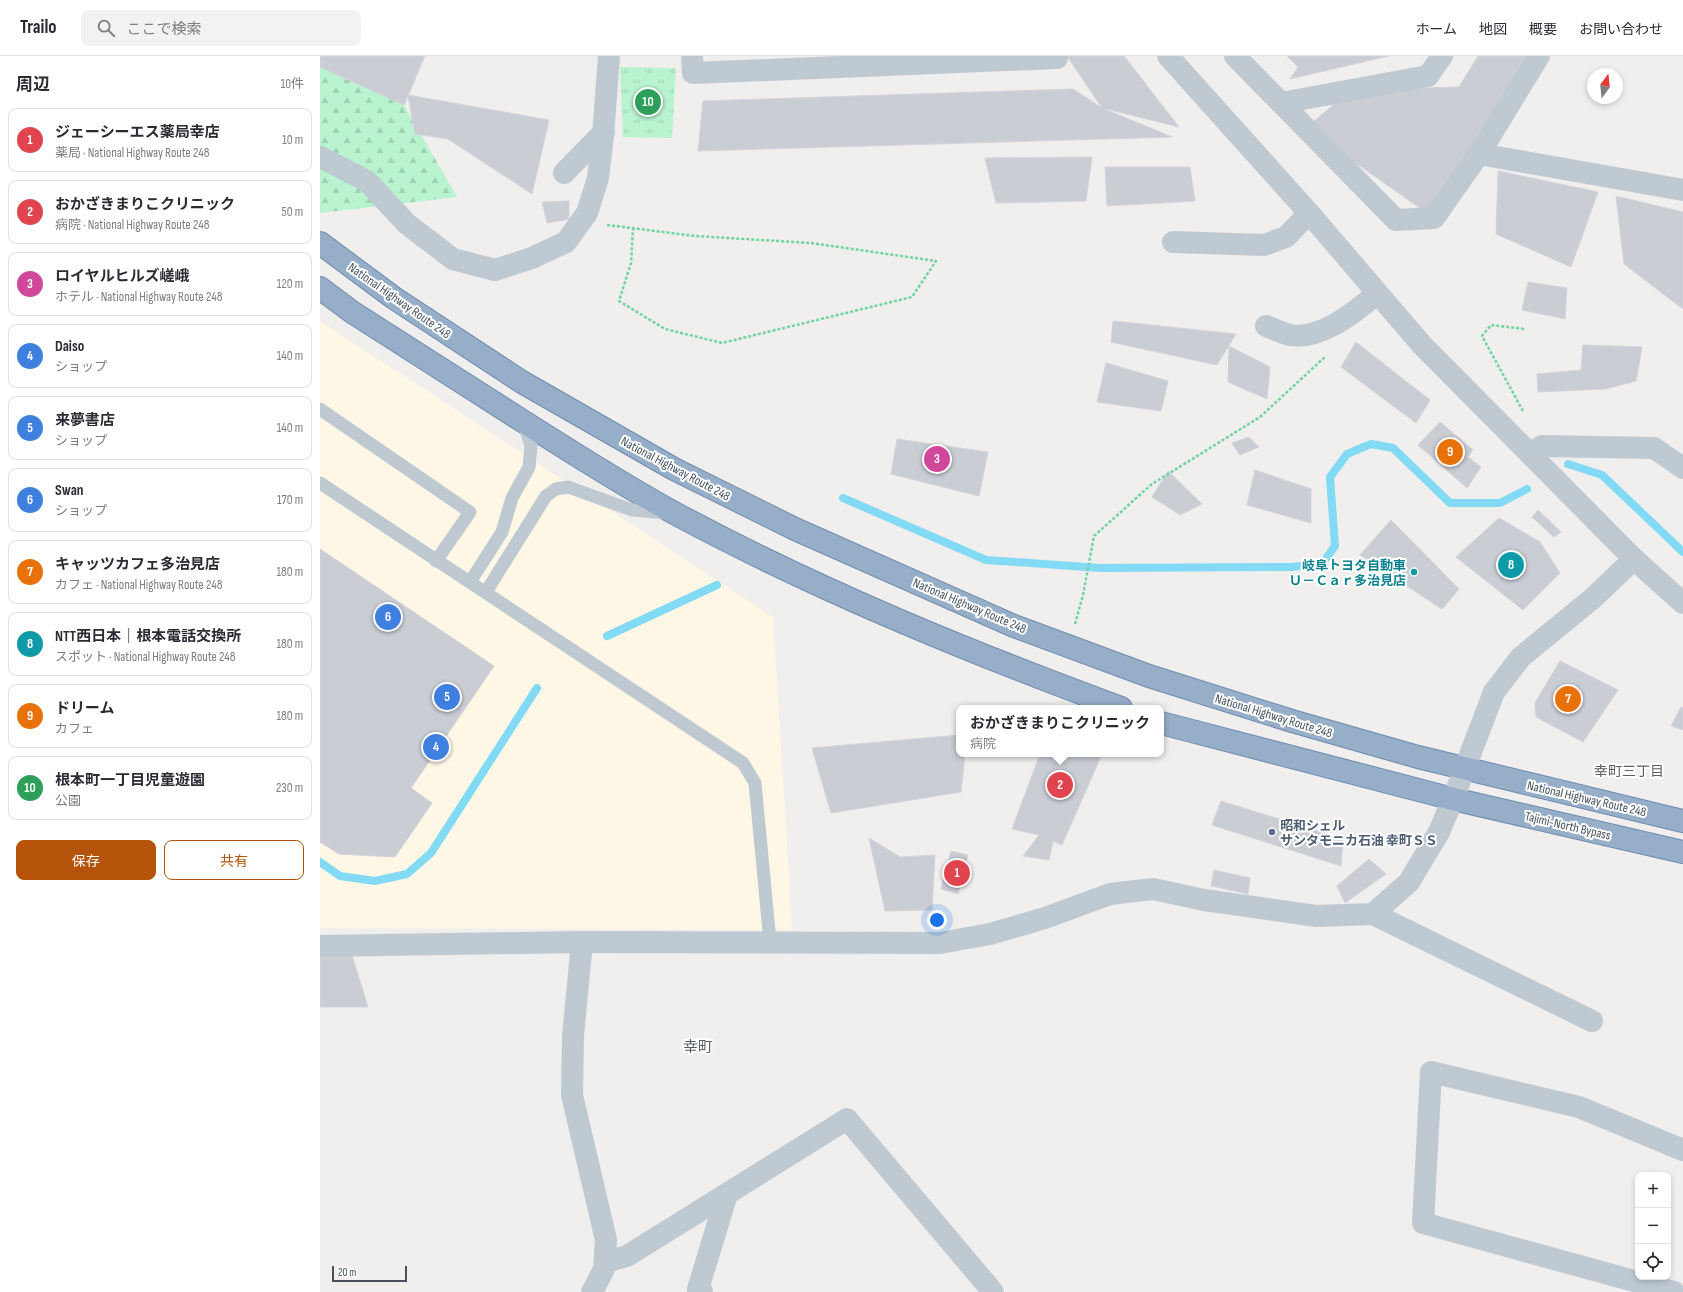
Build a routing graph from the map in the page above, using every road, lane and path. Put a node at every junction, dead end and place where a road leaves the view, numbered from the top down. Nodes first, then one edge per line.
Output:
1 (610, 56) edge
2 (692, 56) edge
3 (1055, 56) edge
4 (1168, 56) edge
5 (1235, 56) edge
6 (1442, 56) edge
7 (1539, 56) edge
8 (1281, 103) junction
9 (604, 132) junction
10 (1479, 154) junction
11 (320, 158) edge
12 (564, 173) dead end
13 (1683, 190) edge
14 (1309, 213) junction
15 (581, 221) junction
16 (633, 228) junction
17 (1173, 242) dead end
18 (320, 243) edge
19 (320, 288) edge
20 (1377, 293) junction
21 (1266, 326) dead end
22 (1525, 329) dead end
23 (1328, 353) dead end
24 (320, 409) edge
25 (1523, 412) dead end
26 (522, 421) junction
27 (1530, 454) junction
28 (1683, 468) edge
29 (320, 482) edge
30 (676, 514) junction
31 (1634, 559) junction
32 (436, 561) junction
33 (470, 582) junction
34 (486, 592) junction
35 (1683, 603) edge
36 (1070, 646) junction
37 (1113, 705) edge
38 (1164, 724) edge
39 (1465, 768) junction
40 (1453, 798) junction
41 (1683, 821) edge
42 (1683, 852) edge
43 (1373, 914) junction
44 (582, 942) junction
45 (770, 942) junction
46 (320, 946) edge
47 (1592, 1021) dead end
48 (1683, 1150) edge
49 (727, 1194) junction
50 (605, 1262) junction
51 (592, 1292) edge
52 (702, 1292) edge
53 (993, 1292) edge
54 (1674, 1292) edge

1 - 9 street
2 - 3 street
4 - 14 street
5 - 8 street
6 - 8 street
7 - 10 street
8 - 10 street
9 - 12 street
9 - 15 street
10 - 13 street
11 - 15 street
14 - 17 street
14 - 20 street
15 - 16 path
16 - 16 path
18 - 36 highway, National Highway Route 248
19 - 26 highway
20 - 21 street
20 - 27 street
22 - 25 path
23 - 36 path
24 - 32 lane
26 - 30 highway
26 - 33 lane
27 - 28 street
27 - 31 street
29 - 32 lane
30 - 34 lane
30 - 37 highway
31 - 35 street
31 - 39 street
32 - 33 lane
33 - 34 lane
34 - 45 lane
36 - 39 highway, National Highway Route 248
38 - 40 highway
39 - 40 street
39 - 41 highway, National Highway Route 248
40 - 42 highway, Tajimi-North Bypass
40 - 43 street
43 - 45 street
43 - 47 street
44 - 45 street
44 - 46 street
44 - 50 street
48 - 54 street
49 - 50 street
49 - 52 street
49 - 53 street
50 - 51 street

